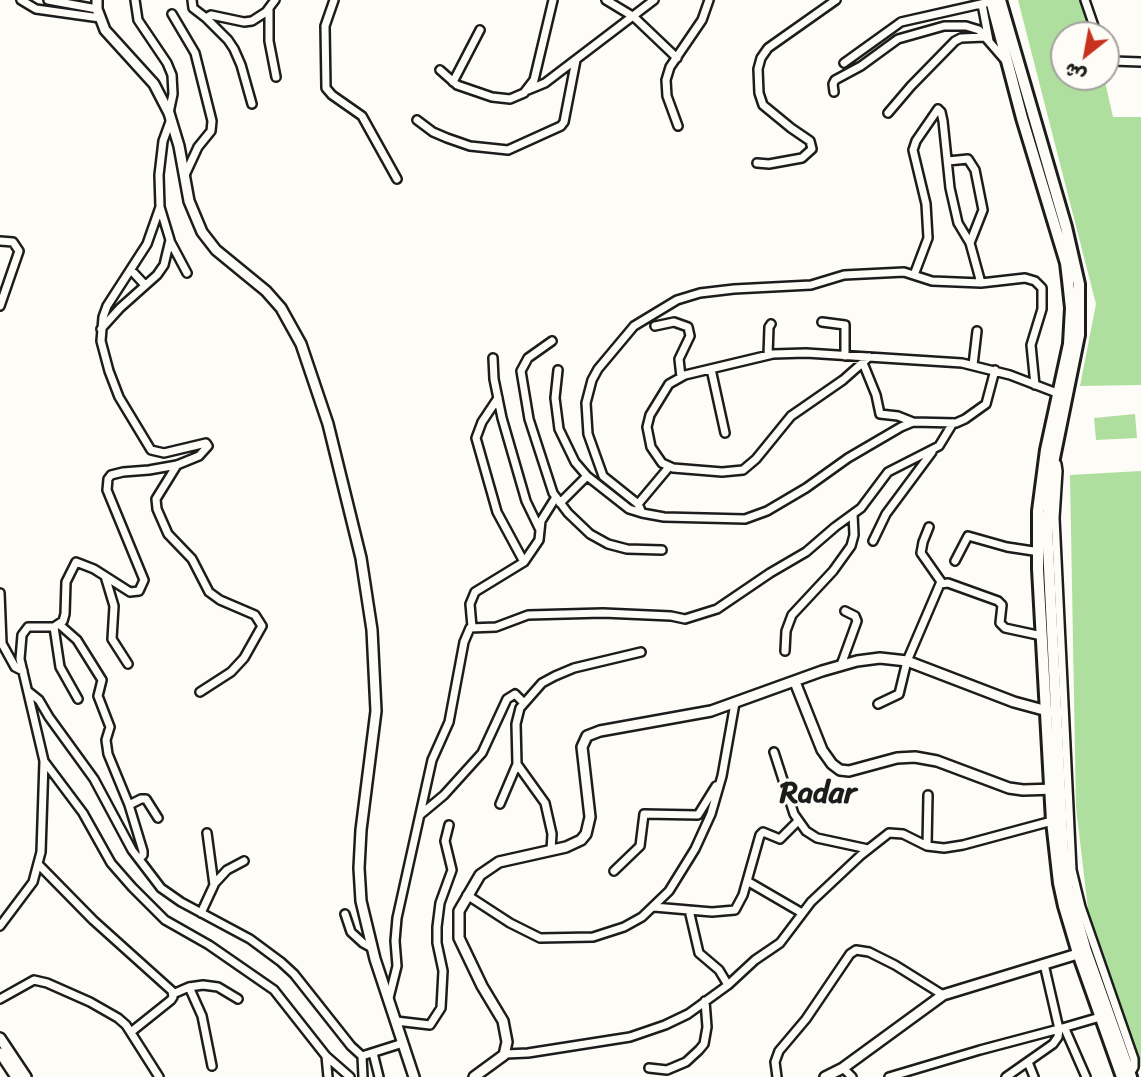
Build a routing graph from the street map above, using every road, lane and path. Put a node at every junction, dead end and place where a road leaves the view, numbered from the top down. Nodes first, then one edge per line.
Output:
1 (21, 0) edge
2 (48, 0) edge
3 (135, 0) edge
4 (191, 0) edge
5 (275, 0) edge
6 (334, 0) edge
7 (553, 0) edge
8 (654, 0) edge
9 (709, 0) edge
10 (836, 0) edge
11 (1086, 0) edge
12 (611, 1) edge
13 (992, 1) edge
14 (270, 8) junction
15 (98, 9) edge
16 (172, 14) dead end
17 (634, 17) junction
18 (206, 18) junction
19 (1093, 21) edge
20 (480, 30) dead end
21 (987, 39) junction
22 (677, 58) junction
23 (576, 60) junction
24 (1120, 61) edge
25 (1141, 62) edge
26 (844, 63) dead end
27 (1008, 63) junction
28 (440, 70) dead end
29 (276, 77) dead end
30 (453, 82) junction
31 (527, 90) junction
32 (834, 92) dead end
33 (253, 104) dead end
34 (888, 113) dead end
35 (170, 116) junction
36 (417, 120) dead end
37 (678, 126) dead end
38 (948, 161) junction
39 (757, 163) dead end
40 (184, 176) junction
41 (397, 179) dead end
42 (160, 207) junction
43 (170, 240) junction
44 (0, 241) edge
45 (970, 243) junction
46 (131, 270) junction
47 (187, 272) dead end
48 (914, 275) junction
49 (982, 283) junction
50 (145, 285) junction
51 (2, 295) edge
52 (112, 299) junction
53 (0, 306) edge
54 (120, 308) junction
55 (821, 321) dead end
56 (771, 324) dead end
57 (655, 326) dead end
58 (101, 329) junction
59 (977, 331) dead end
60 (552, 341) dead end
61 (768, 355) junction
62 (845, 356) junction
63 (494, 358) dead end
64 (866, 360) junction
65 (973, 365) junction
66 (711, 369) junction
67 (558, 370) dead end
68 (995, 370) junction
69 (681, 377) junction
70 (1035, 385) junction
71 (1062, 395) junction
72 (498, 398) junction
73 (913, 422) junction
74 (953, 423) junction
75 (725, 433) dead end
76 (935, 449) junction
77 (1049, 459) junction
78 (177, 465) junction
79 (669, 467) junction
80 (587, 476) junction
81 (558, 500) junction
82 (638, 504) junction
83 (642, 513) junction
84 (853, 514) junction
85 (929, 527) dead end
86 (540, 530) junction
87 (873, 541) dead end
88 (662, 550) dead end
89 (1043, 552) junction
90 (956, 561) dead end
91 (524, 562) junction
92 (105, 576) junction
93 (942, 583) junction
94 (0, 593) edge
95 (845, 611) dead end
96 (57, 626) junction
97 (472, 627) junction
98 (1042, 636) junction
99 (1, 642) edge
100 (785, 651) dead end
101 (640, 652) dead end
102 (907, 661) junction
103 (128, 664) dead end
104 (841, 665) junction
105 (23, 671) junction
106 (795, 682) junction
107 (28, 692) junction
108 (200, 692) dead end
109 (78, 699) dead end
110 (523, 702) junction
111 (735, 703) junction
112 (878, 704) dead end
113 (1055, 711) junction
114 (774, 752) dead end
115 (44, 761) junction
116 (517, 764) junction
117 (722, 776) junction
118 (1055, 789) junction
119 (928, 795) dead end
120 (500, 804) dead end
121 (129, 805) junction
122 (420, 815) junction
123 (158, 818) dead end
124 (798, 821) junction
125 (1052, 821) junction
126 (449, 825) dead end
127 (207, 833) dead end
128 (927, 846) junction
129 (868, 849) junction
130 (551, 850) junction
131 (139, 859) junction
132 (244, 861) dead end
133 (39, 865) junction
134 (614, 871) dead end
135 (747, 881) junction
136 (214, 885) junction
137 (467, 895) junction
138 (654, 907) junction
139 (689, 910) junction
140 (201, 913) junction
141 (802, 913) junction
142 (345, 914) dead end
143 (0, 926) edge
144 (372, 948) junction
145 (1082, 952) junction
146 (1044, 964) junction
147 (728, 985) junction
148 (189, 987) junction
149 (173, 994) junction
150 (943, 995) junction
151 (389, 998) junction
152 (0, 999) edge
153 (238, 999) dead end
154 (705, 1001) junction
155 (1100, 1017) junction
156 (396, 1021) junction
157 (1062, 1029) junction
158 (131, 1032) junction
159 (0, 1038) edge
160 (403, 1043) junction
161 (373, 1053) junction
162 (0, 1054) edge
163 (505, 1054) junction
164 (326, 1056) junction
165 (362, 1056) junction
166 (1028, 1062) junction
167 (212, 1066) dead end
168 (649, 1068) dead end
169 (843, 1068) junction
170 (1127, 1076) edge
171 (16, 1077) edge
172 (26, 1077) edge
173 (159, 1077) edge
174 (328, 1077) edge
175 (350, 1077) edge
176 (363, 1077) edge
177 (379, 1077) edge
178 (414, 1077) edge
179 (474, 1077) edge
180 (777, 1077) edge
181 (825, 1077) edge
182 (852, 1077) edge
183 (889, 1077) edge
184 (1006, 1077) edge
185 (1034, 1077) edge
186 (1087, 1077) edge

1 - 15 street
2 - 15 street
3 - 35 street
4 - 18 street
5 - 14 street
6 - 41 street
7 - 31 street
8 - 17 street
9 - 22 street
10 - 39 street
11 - 19 street
12 - 17 street
13 - 21 street
13 - 26 street
13 - 27 main road
13 - 71 main road
14 - 18 street
14 - 29 street
15 - 35 street
16 - 40 street
17 - 22 street
17 - 23 street
18 - 33 street
20 - 30 street
21 - 27 street
21 - 32 street
21 - 34 street
22 - 37 street
23 - 31 street
23 - 36 street
24 - 25 street
27 - 71 main road
28 - 30 street
30 - 31 street
35 - 40 street
35 - 42 street
38 - 45 street
38 - 45 street
38 - 48 street
40 - 144 street
42 - 43 street
42 - 46 street
43 - 47 street
43 - 50 street
44 - 51 street
45 - 49 street
46 - 50 street
46 - 52 street
48 - 49 street
48 - 82 street
49 - 70 street
50 - 54 street
51 - 53 street
52 - 54 street
52 - 58 street
54 - 58 street
55 - 62 street
56 - 61 street
57 - 69 street
58 - 78 street
59 - 65 street
60 - 81 street
61 - 62 street
61 - 66 street
62 - 64 street
63 - 72 street
64 - 65 street
64 - 73 street
64 - 79 street
65 - 68 street
66 - 69 street
66 - 75 street
67 - 80 street
68 - 70 street
68 - 74 street
69 - 79 street
70 - 71 street
71 - 77 main road
72 - 86 street
72 - 91 street
73 - 74 street
73 - 83 street
74 - 76 street
76 - 84 street
76 - 87 street
77 - 89 main road
77 - 113 street
78 - 92 street
78 - 108 street
79 - 82 street
80 - 81 street
80 - 83 street
81 - 86 street
81 - 88 street
82 - 83 street
84 - 97 street
84 - 100 street
85 - 93 street
86 - 91 street
89 - 90 street
89 - 98 main road
89 - 113 main road
91 - 97 street
92 - 96 street
92 - 103 street
93 - 98 street
93 - 102 street
94 - 99 street
95 - 104 street
96 - 105 street
96 - 109 street
96 - 121 street
97 - 122 street
98 - 113 main road
99 - 105 street
101 - 110 street
102 - 104 street
102 - 112 street
102 - 113 street
104 - 106 street
105 - 107 street
106 - 111 street
106 - 118 street
107 - 115 street
107 - 131 street
110 - 116 street
110 - 122 street
111 - 117 street
111 - 130 street
113 - 118 main road
113 - 170 street
114 - 124 street
115 - 133 street
115 - 164 street
116 - 120 street
116 - 130 street
117 - 134 street
117 - 138 street
118 - 125 main road
118 - 145 main road
119 - 128 street
121 - 123 street
121 - 131 street
122 - 151 street
124 - 129 street
124 - 135 street
125 - 128 street
125 - 145 main road
126 - 156 street
127 - 136 street
128 - 129 street
129 - 141 street
130 - 137 street
131 - 140 street
132 - 136 street
133 - 143 street
133 - 149 street
135 - 139 street
135 - 141 street
136 - 140 street
137 - 138 street
137 - 163 street
138 - 139 street
139 - 147 street
140 - 165 street
141 - 147 street
142 - 144 street
144 - 151 street
145 - 146 street
145 - 155 main road
145 - 170 main road
146 - 150 street
146 - 157 street
147 - 154 street
148 - 149 street
148 - 153 street
148 - 167 street
149 - 158 street
150 - 169 street
150 - 180 street
151 - 156 street
152 - 158 street
154 - 163 street
154 - 168 street
155 - 157 street
155 - 170 main road
156 - 160 street
157 - 166 street
157 - 183 street
157 - 186 street
158 - 173 street
159 - 172 street
160 - 161 street
160 - 178 street
161 - 165 street
161 - 177 street
162 - 171 street
163 - 179 street
164 - 174 street
164 - 175 street
165 - 176 street
166 - 184 street
166 - 185 street
169 - 181 street
169 - 182 street

